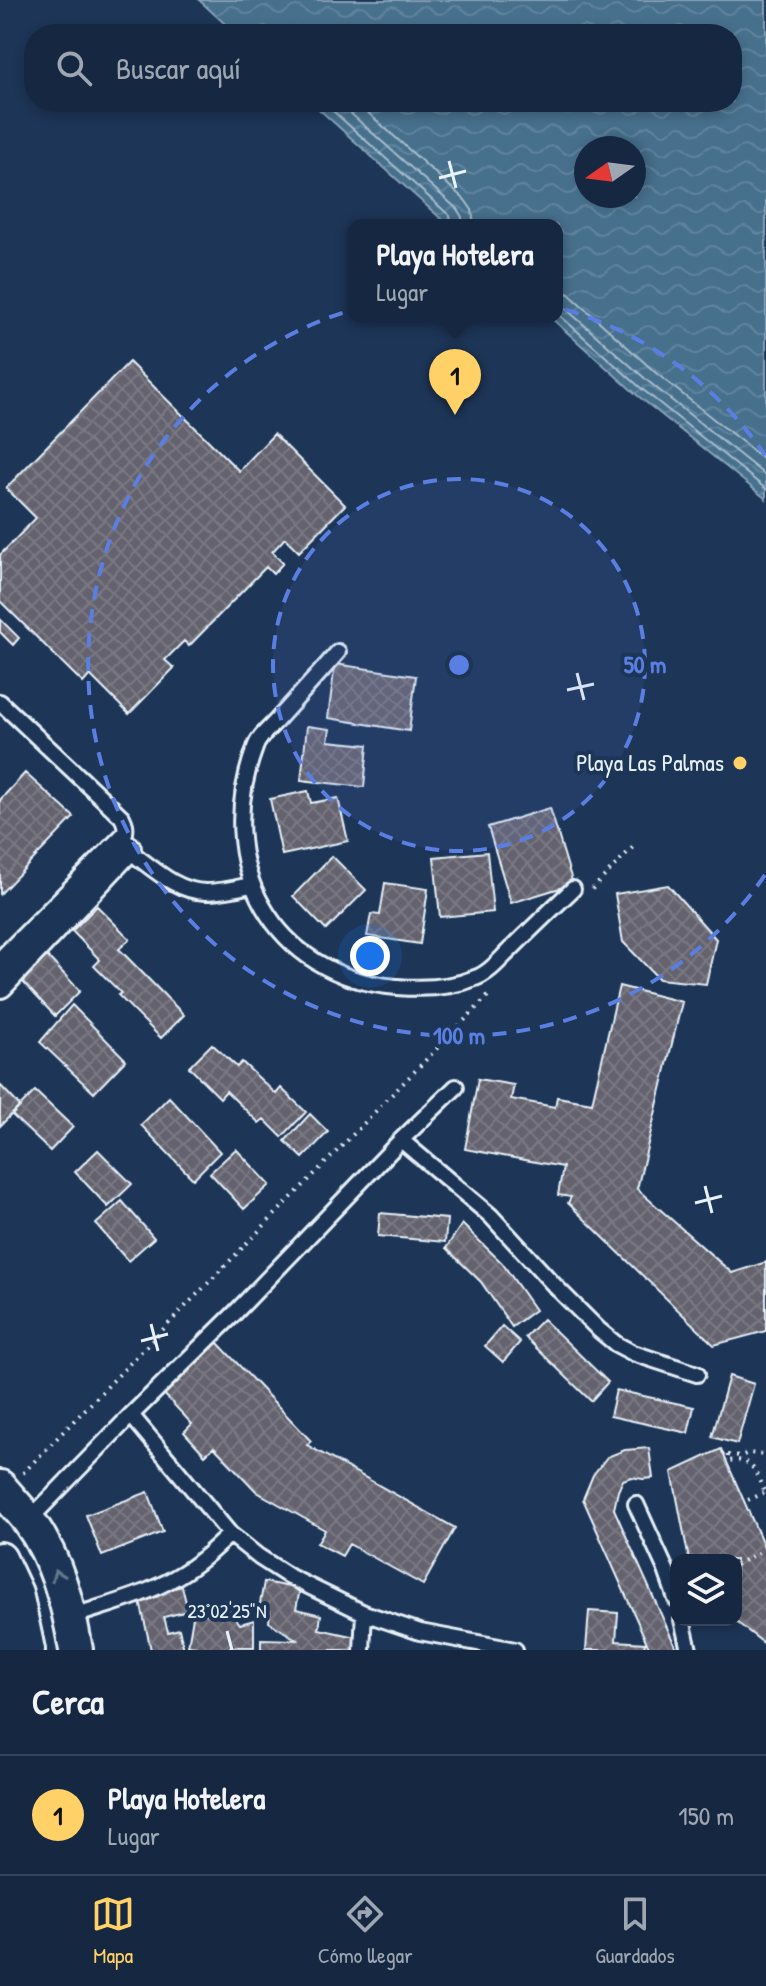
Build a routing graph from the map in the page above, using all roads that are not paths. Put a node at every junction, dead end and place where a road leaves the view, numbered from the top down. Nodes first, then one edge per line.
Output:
1 (338, 652) dead end
2 (0, 702) edge
3 (122, 845) junction
4 (251, 885) junction
5 (573, 889) dead end
6 (0, 959) edge
7 (0, 984) edge
8 (456, 1087) dead end
9 (401, 1140) junction
10 (697, 1374) dead end
11 (131, 1415) junction
12 (2, 1490) edge
13 (636, 1504) dead end
14 (28, 1520) junction
15 (230, 1534) junction
16 (0, 1559) edge
17 (670, 1582) edge
18 (16, 1593) junction
19 (364, 1613) junction
20 (71, 1617) junction
21 (683, 1626) edge
22 (1, 1650) edge
23 (28, 1650) edge
24 (76, 1650) edge
25 (362, 1650) edge
26 (515, 1650) edge
27 (689, 1650) edge

1 - 4 lane
2 - 3 lane
3 - 4 lane
3 - 6 lane
3 - 7 street
4 - 5 lane
8 - 9 lane
9 - 10 lane
9 - 11 lane
11 - 14 lane
11 - 15 lane
12 - 14 street
13 - 17 lane
20 -> 14 street
15 - 19 lane
15 - 20 lane
16 - 18 street
18 - 22 street
18 - 23 street
19 - 25 lane
19 - 26 lane
20 - 24 street
21 - 27 lane

